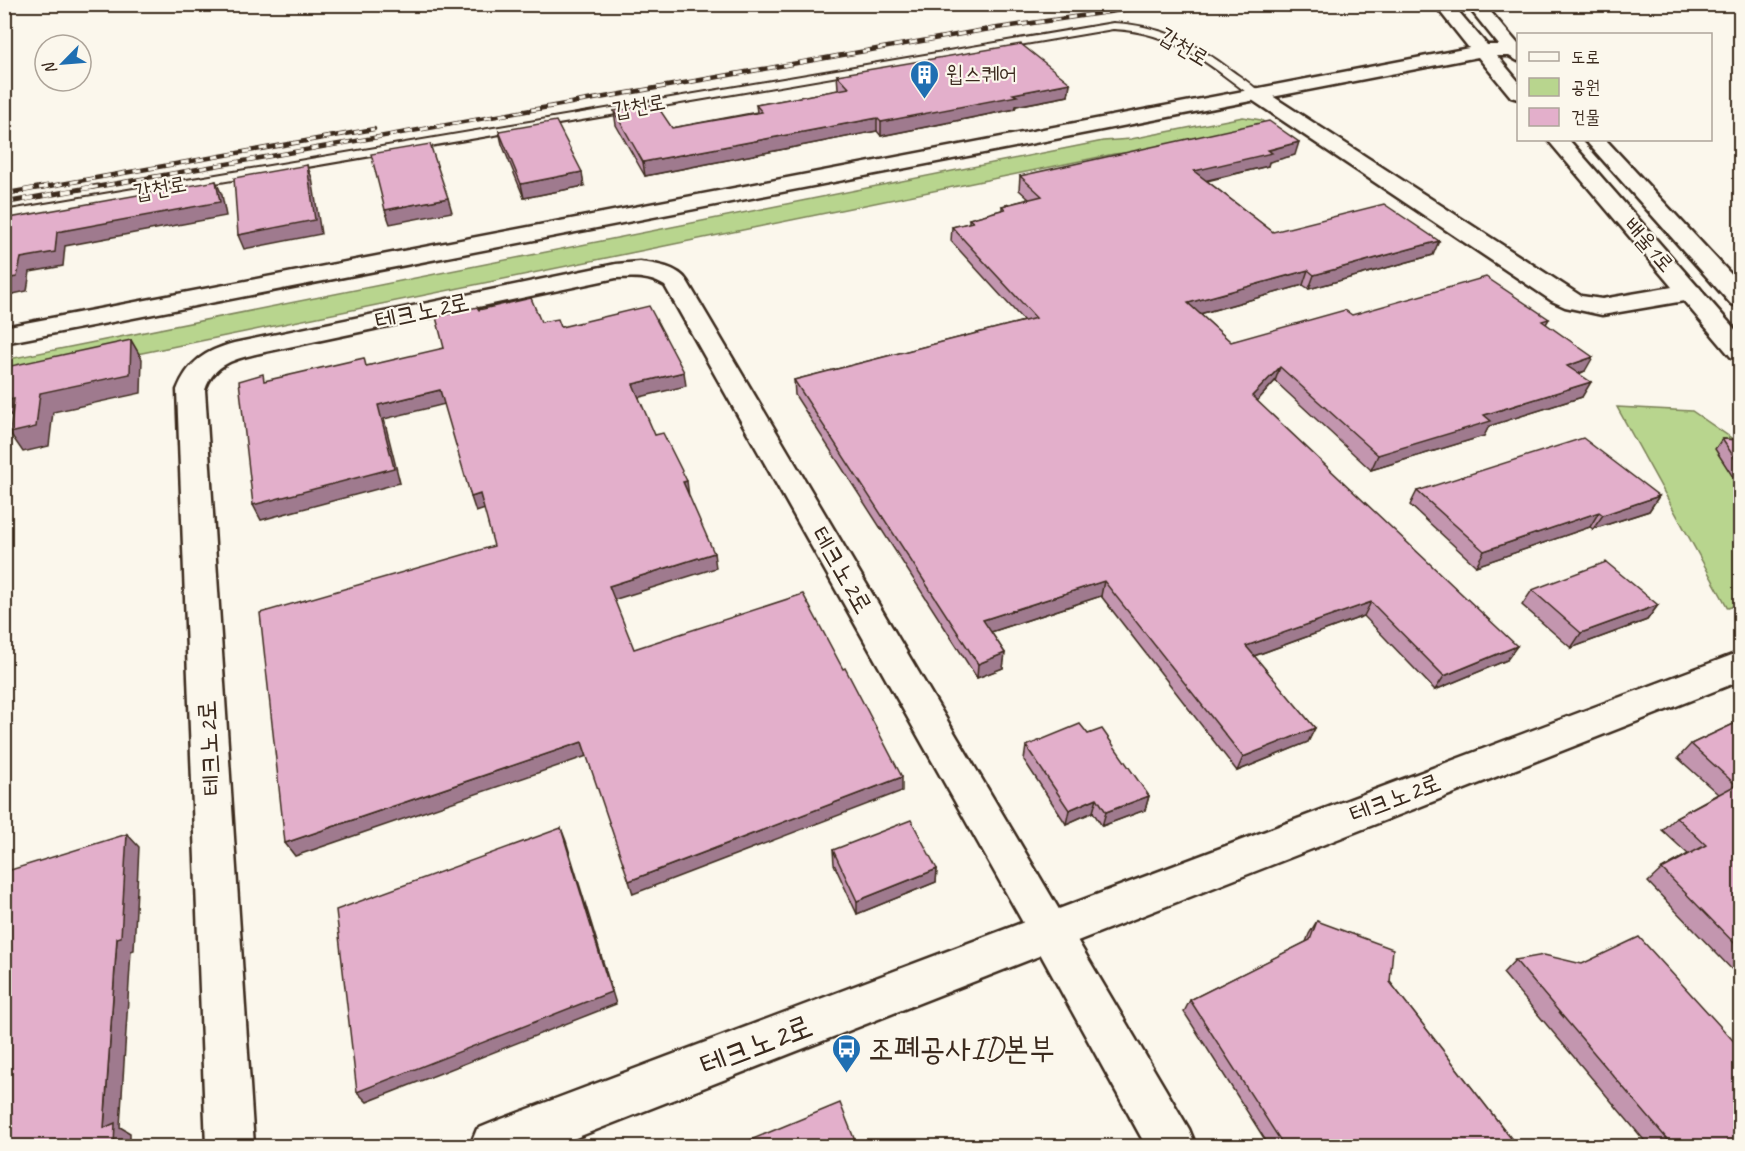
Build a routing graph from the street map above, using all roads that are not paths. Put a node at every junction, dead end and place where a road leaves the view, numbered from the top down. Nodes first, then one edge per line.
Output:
1 (1446, 9) edge
2 (1479, 10) edge
3 (1465, 31) junction
4 (1482, 51) junction
5 (1517, 53) edge
6 (1392, 68) junction
7 (1513, 87) edge
8 (1256, 94) junction
9 (1559, 141) edge
10 (1596, 141) edge
11 (4, 215) edge
12 (1690, 292) junction
13 (1740, 299) edge
14 (4, 335) edge
15 (1740, 351) edge
16 (1740, 666) edge
17 (1050, 930) junction
18 (230, 1146) edge
19 (494, 1146) edge
20 (1172, 1146) edge

1 - 3 street
2 - 5 street
3 - 4 street
3 - 6 street
4 - 5 street, 갑천로
4 - 6 street, 갑천로
4 - 7 street
6 - 7 street
6 - 8 street, 갑천로
8 - 11 lane, 갑천로
8 - 12 street
8 - 14 street, 갑천로
9 - 12 street, 배울1로
10 - 13 street, 배울1로
12 - 15 street, 배울1로
16 - 17 street, 테크노2로
17 - 18 street, 테크노2로
17 - 19 street, 테크노2로
17 - 20 street, 테크노2로

